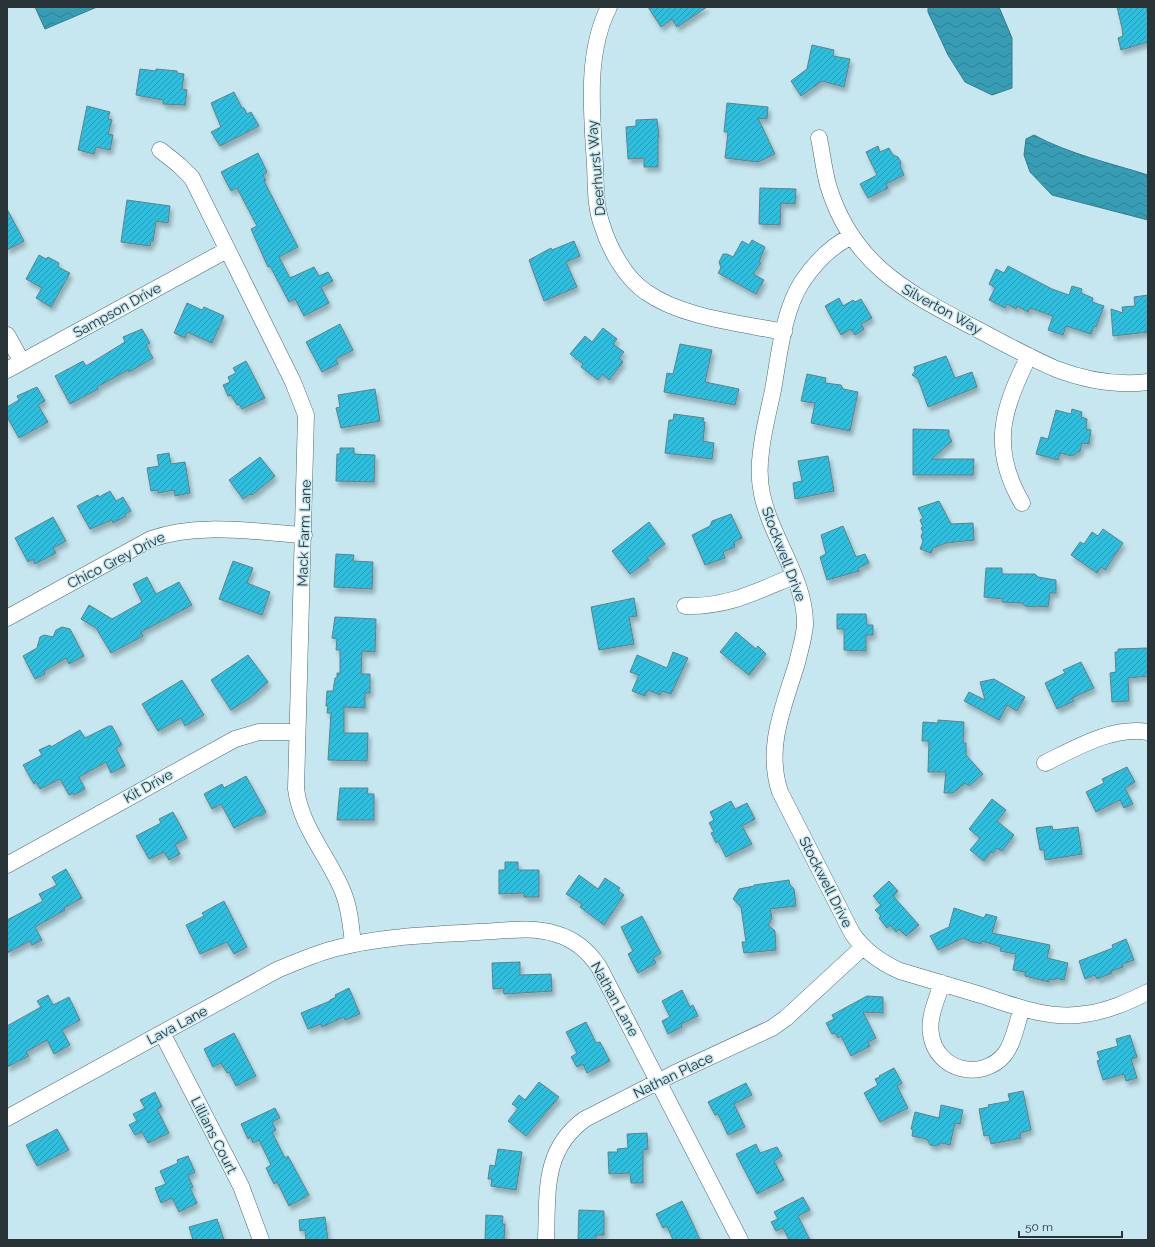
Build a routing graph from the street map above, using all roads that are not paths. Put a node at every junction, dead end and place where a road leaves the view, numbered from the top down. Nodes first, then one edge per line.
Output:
1 (610, 7) edge
2 (819, 138) dead end
3 (160, 150) dead end
4 (852, 236) junction
5 (227, 250) junction
6 (784, 332) junction
7 (7, 335) edge
8 (1029, 356) junction
9 (22, 362) junction
10 (7, 370) edge
11 (1148, 382) edge
12 (1022, 503) dead end
13 (304, 535) junction
14 (794, 576) junction
15 (685, 606) dead end
16 (7, 618) edge
17 (297, 732) junction
18 (1148, 732) edge
19 (1045, 763) dead end
20 (7, 865) edge
21 (353, 944) junction
22 (863, 947) junction
23 (942, 983) junction
24 (1148, 992) edge
25 (1022, 1008) junction
26 (162, 1033) junction
27 (659, 1081) junction
28 (7, 1118) edge
29 (261, 1240) edge
30 (546, 1240) edge
31 (740, 1240) edge

1 - 6 street, Deerhurst Way
2 - 4 street, Silverton Way
3 - 5 street, Mack Farm Lane
4 - 6 street, Stockwell Drive
4 - 8 street, Silverton Way
5 - 9 street, Sampson Drive
5 - 13 street, Mack Farm Lane
6 - 14 street, Stockwell Drive
7 - 9 street
8 - 11 street, Silverton Way
8 - 12 street
9 - 10 street, Sampson Drive
13 - 16 street, Chico Grey Drive
13 - 17 street, Mack Farm Lane
14 - 15 street
14 - 22 street, Stockwell Drive
17 - 20 street, Kit Drive
17 - 21 street, Mack Farm Lane
18 - 19 street
21 - 26 street, Lava Lane
21 - 27 street, Nathan Lane
22 - 23 street, Stockwell Drive
22 - 27 street, Nathan Place
23 - 25 street
23 - 25 street
24 - 25 street
26 - 28 street, Lava Lane
26 - 29 street, Lillians Court
27 - 30 street, Nathan Place
27 - 31 street, Nathan Lane

